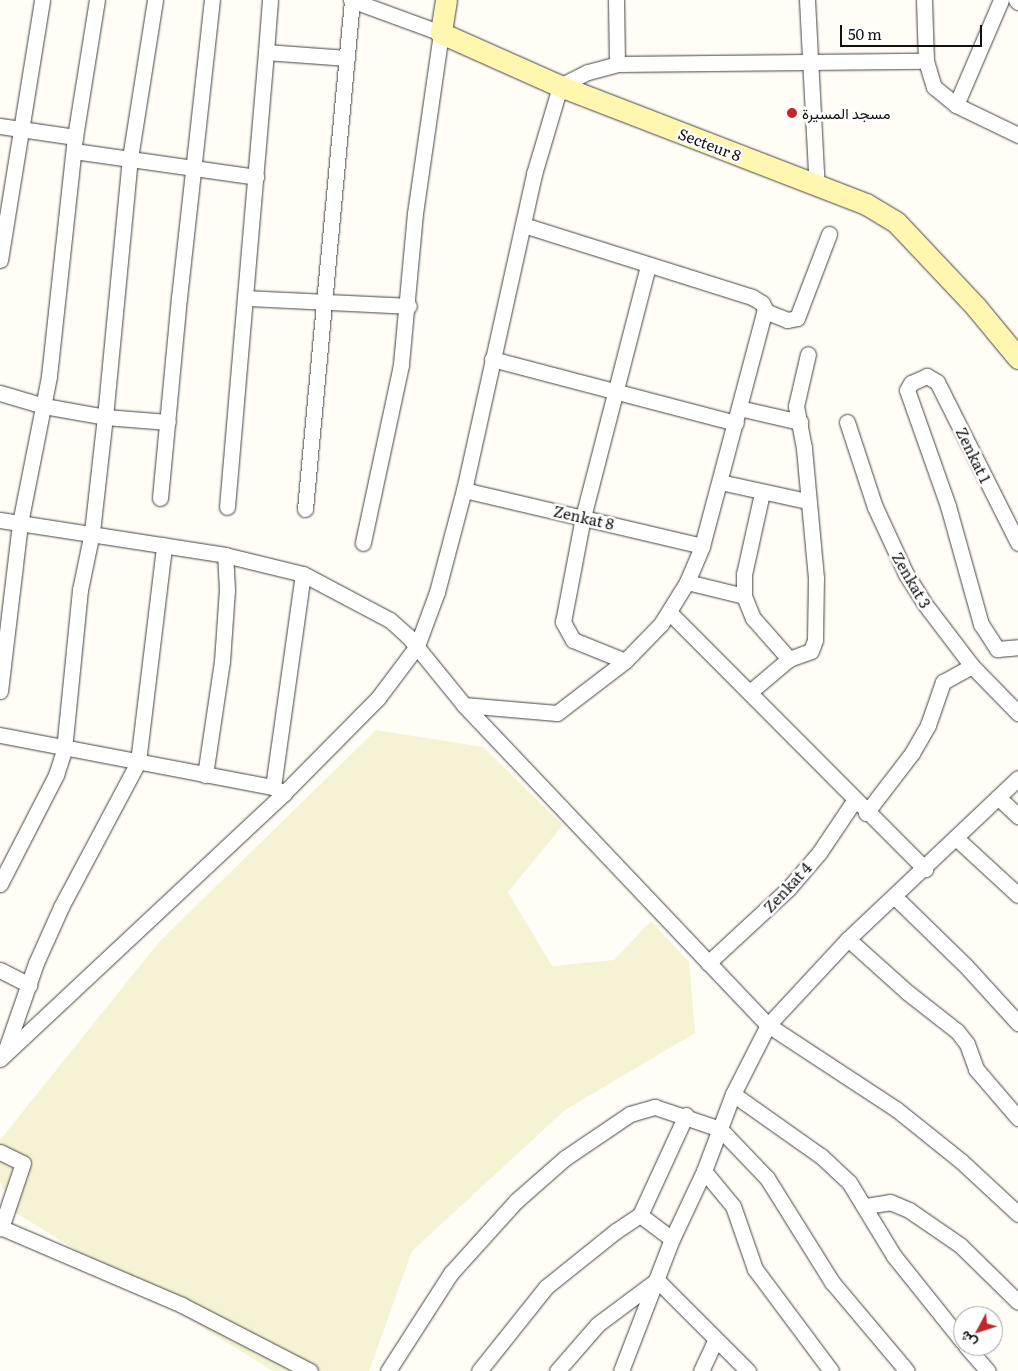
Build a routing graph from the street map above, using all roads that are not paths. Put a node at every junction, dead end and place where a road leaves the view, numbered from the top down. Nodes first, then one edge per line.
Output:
1 (42, 0) edge
2 (97, 0) edge
3 (155, 0) edge
4 (212, 0) edge
5 (270, 0) edge
6 (352, 0) edge
7 (446, 0) edge
8 (616, 0) edge
9 (807, 0) edge
10 (924, 0) edge
11 (1002, 0) edge
12 (441, 33) junction
13 (266, 52) junction
14 (347, 58) junction
15 (926, 61) junction
16 (617, 64) junction
17 (811, 64) junction
18 (560, 86) junction
19 (956, 105) junction
20 (0, 126) edge
21 (22, 128) junction
22 (1018, 135) edge
23 (74, 144) junction
24 (130, 158) junction
25 (193, 167) junction
26 (256, 177) junction
27 (817, 188) junction
28 (523, 225) junction
29 (829, 234) dead end
30 (0, 260) edge
31 (648, 266) junction
32 (246, 298) junction
33 (324, 302) junction
34 (409, 306) junction
35 (765, 311) junction
36 (1017, 349) edge
37 (808, 354) dead end
38 (492, 359) junction
39 (616, 392) junction
40 (0, 394) edge
41 (44, 406) junction
42 (737, 415) junction
43 (105, 417) junction
44 (168, 422) junction
45 (800, 422) junction
46 (847, 422) dead end
47 (720, 482) junction
48 (464, 490) junction
49 (762, 493) junction
50 (160, 498) dead end
51 (807, 501) junction
52 (227, 507) dead end
53 (305, 509) dead end
54 (583, 516) junction
55 (0, 520) edge
56 (20, 523) junction
57 (92, 532) junction
58 (1018, 542) edge
59 (363, 543) dead end
60 (164, 546) junction
61 (702, 546) junction
62 (225, 555) junction
63 (303, 574) junction
64 (687, 582) junction
65 (744, 596) junction
66 (670, 612) junction
67 (417, 646) junction
68 (1018, 647) edge
69 (789, 659) junction
70 (625, 661) junction
71 (972, 666) junction
72 (0, 691) edge
73 (751, 691) junction
74 (464, 705) junction
75 (1018, 713) edge
76 (0, 735) edge
77 (64, 750) junction
78 (138, 762) junction
79 (205, 775) junction
80 (1018, 778) edge
81 (278, 790) junction
82 (998, 797) junction
83 (854, 801) junction
84 (866, 813) junction
85 (1018, 816) edge
86 (956, 838) junction
87 (925, 869) junction
88 (0, 884) edge
89 (1018, 895) edge
90 (894, 896) junction
91 (848, 939) junction
92 (708, 963) junction
93 (0, 970) edge
94 (29, 985) junction
95 (1018, 1023) edge
96 (768, 1024) junction
97 (2, 1057) edge
98 (733, 1094) junction
99 (686, 1115) junction
100 (1018, 1118) edge
101 (720, 1129) junction
102 (0, 1152) edge
103 (704, 1171) junction
104 (866, 1206) junction
105 (1018, 1214) edge
106 (640, 1215) junction
107 (1, 1227) edge
108 (672, 1239) junction
109 (656, 1280) junction
110 (1018, 1302) edge
111 (953, 1330) edge
112 (716, 1339) junction
113 (975, 1356) edge
114 (310, 1371) edge
115 (388, 1371) edge
116 (479, 1371) edge
117 (557, 1371) edge
118 (620, 1371) edge
119 (701, 1371) edge
120 (748, 1371) edge
121 (831, 1371) edge
122 (907, 1371) edge
123 (988, 1371) edge

1 - 21 street
2 - 23 street
3 - 24 street
4 - 25 street
5 - 13 street
6 - 12 street, Secteur 8
6 - 14 street
7 - 12 street
8 - 16 street
9 - 17 street
10 - 15 street
11 - 19 street
12 - 18 street, Secteur 8
12 - 34 street
13 - 14 street
13 - 26 street
14 - 33 street
15 - 17 street
15 - 19 street
16 - 17 street
16 - 18 street
17 - 27 street
18 - 27 street, Secteur 8
18 - 28 street
19 - 22 street
20 - 21 street
21 - 23 street
21 - 30 street
23 - 24 street
23 - 41 street
24 - 25 street
24 - 43 street
25 - 26 street
25 - 44 street
26 - 32 street
27 - 36 street, Secteur 8
28 - 31 street
28 - 38 street
29 - 35 street
31 - 35 street
31 - 39 street
32 - 33 street
32 - 52 street
33 - 34 street
33 - 53 street
34 - 59 street
35 - 42 street
37 - 45 street
38 - 39 street
38 - 48 street
39 - 42 street
39 - 54 street
40 - 41 street
41 - 43 street
41 - 56 street
42 - 45 street
42 - 47 street
43 - 44 street
43 - 57 street
44 - 50 street
45 - 51 street
46 - 71 street, Zenkat 3
47 - 49 street
47 - 61 street
48 - 54 street, Zenkat 8
48 - 67 street
49 - 51 street
49 - 65 street
51 - 69 street
54 - 61 street, Zenkat 8
54 - 70 street
55 - 56 street
56 - 57 street
56 - 72 street
57 - 60 street
57 - 77 street
58 - 68 street, Zenkat 1
60 - 62 street
60 - 78 street
61 - 64 street
62 - 63 street
62 - 79 street
63 - 67 street
63 - 81 street
64 - 65 street
64 - 66 street
65 - 69 street
66 - 70 street
66 - 73 street
67 - 74 street
67 - 81 street
69 - 73 street
70 - 74 street
71 - 75 street, Zenkat 3
71 - 84 street
73 - 83 street
74 - 92 street
76 - 77 street
77 - 78 street
77 - 88 street
78 - 79 street
78 - 94 street
79 - 81 street
80 - 82 street
81 - 97 street
82 - 85 street
82 - 86 street
83 - 84 street
83 - 92 street, Zenkat 4
84 - 87 street
86 - 87 street
86 - 89 street
87 - 90 street
90 - 91 street
90 - 95 street
91 - 96 street
91 - 100 street
92 - 96 street
93 - 94 street
94 - 97 street
96 - 98 street
96 - 105 street
98 - 101 street
98 - 104 street
99 - 101 street
99 - 106 street
99 - 115 street
101 - 103 street
101 - 122 street
102 - 107 street
103 - 108 street
103 - 121 street
104 - 110 street
104 - 111 street
106 - 108 street
106 - 116 street
107 - 114 street
108 - 109 street
109 - 112 street
109 - 117 street
109 - 118 street
112 - 119 street
112 - 120 street
113 - 123 street

